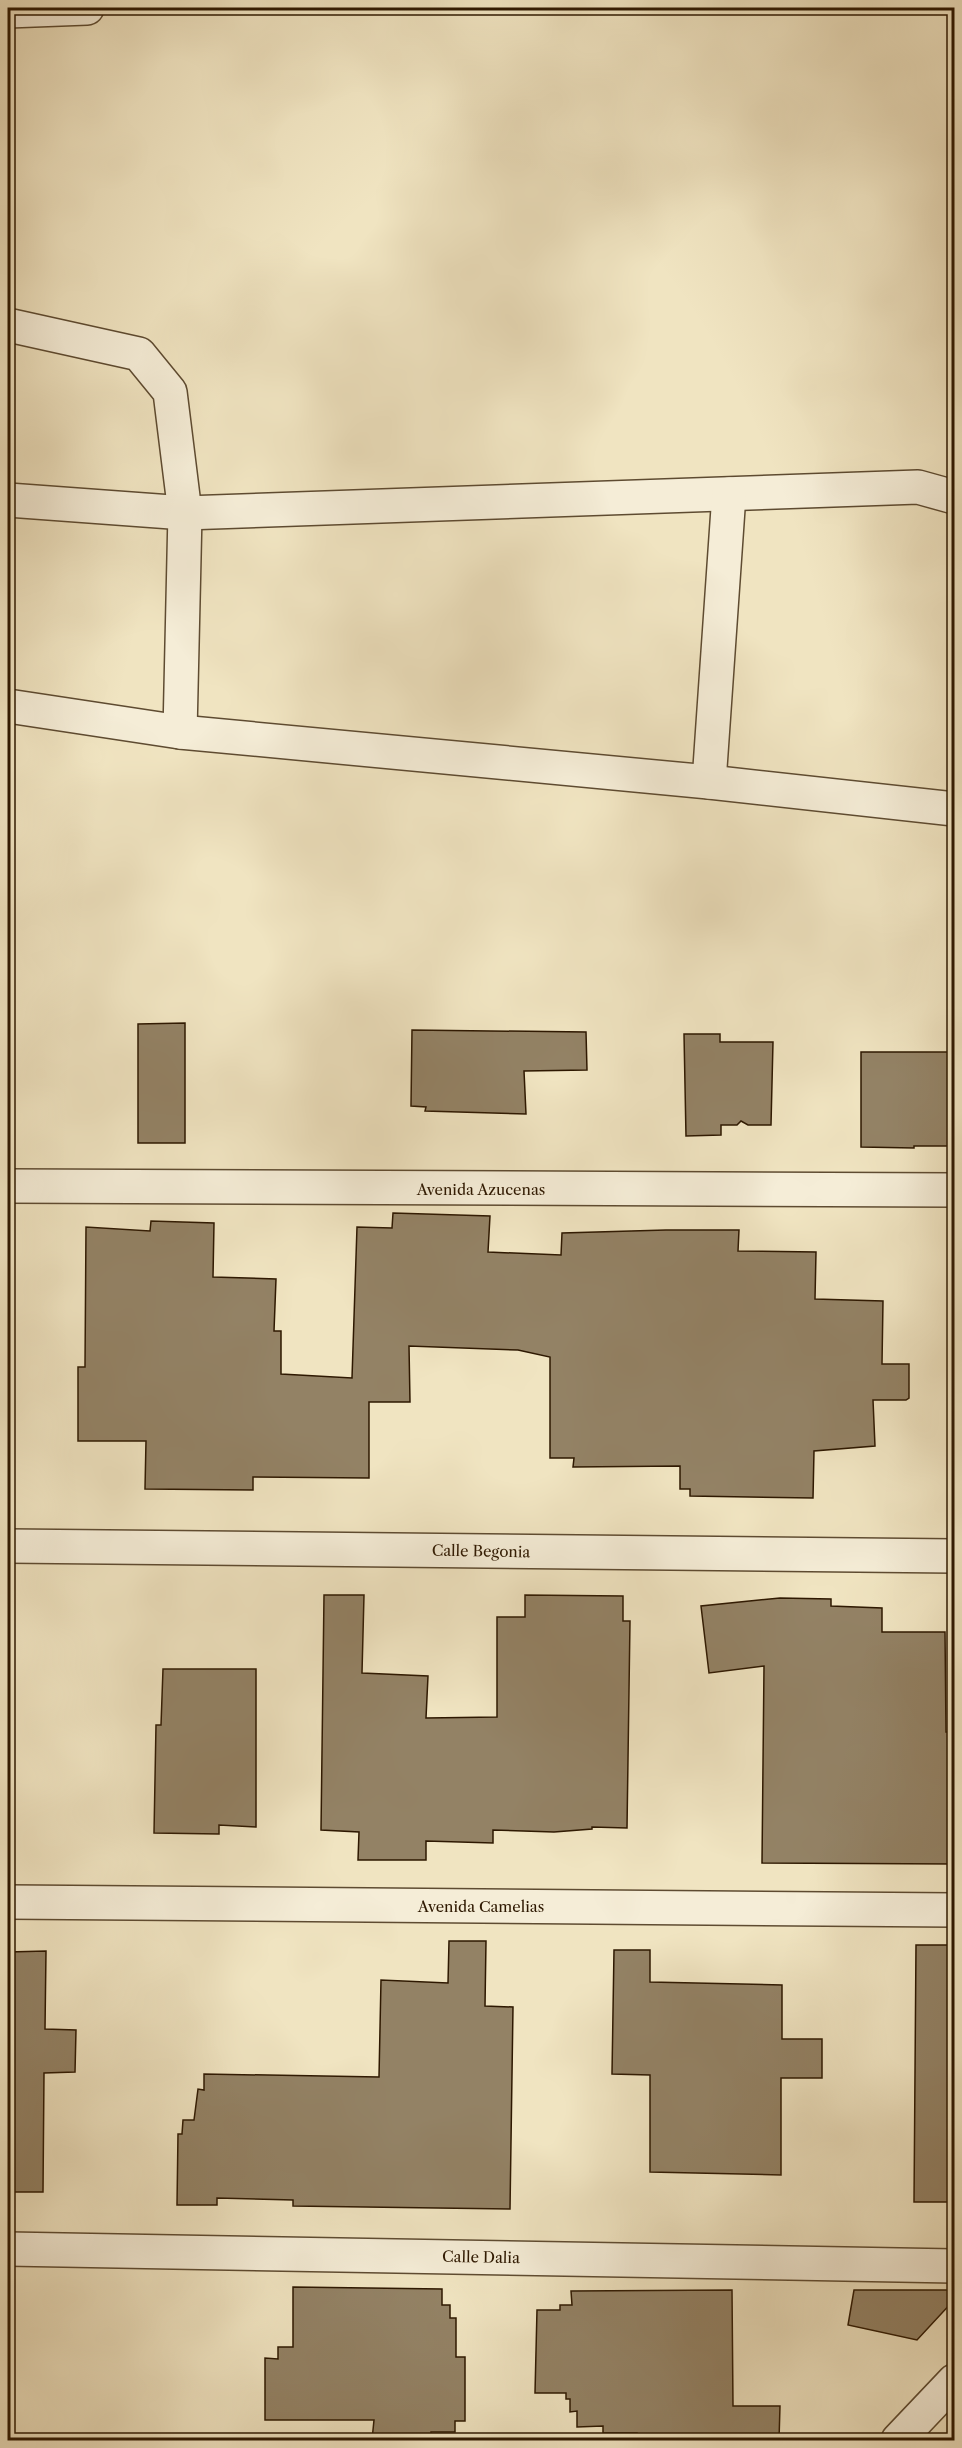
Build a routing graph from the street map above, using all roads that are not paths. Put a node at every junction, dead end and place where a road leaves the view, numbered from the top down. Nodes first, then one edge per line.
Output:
1 (87, 8) edge
2 (8, 11) edge
3 (8, 325) edge
4 (729, 494) junction
5 (954, 497) edge
6 (8, 500) edge
7 (185, 513) junction
8 (8, 706) edge
9 (180, 732) junction
10 (709, 782) junction
11 (954, 809) edge
12 (8, 1186) edge
13 (954, 1190) edge
14 (8, 1546) edge
15 (954, 1556) edge
16 (8, 1902) edge
17 (954, 1910) edge
18 (8, 2249) edge
19 (954, 2266) edge
20 (954, 2381) edge
21 (898, 2440) edge

1 - 2 street
3 - 7 street
4 - 5 street
4 - 7 street
4 - 10 street
6 - 7 street
7 - 9 street
8 - 9 street
9 - 10 street
10 - 11 street
12 - 13 street, Avenida Azucenas
14 - 15 street, Calle Begonia
16 - 17 street, Avenida Camelias
18 - 19 street, Calle Dalia
20 - 21 street

